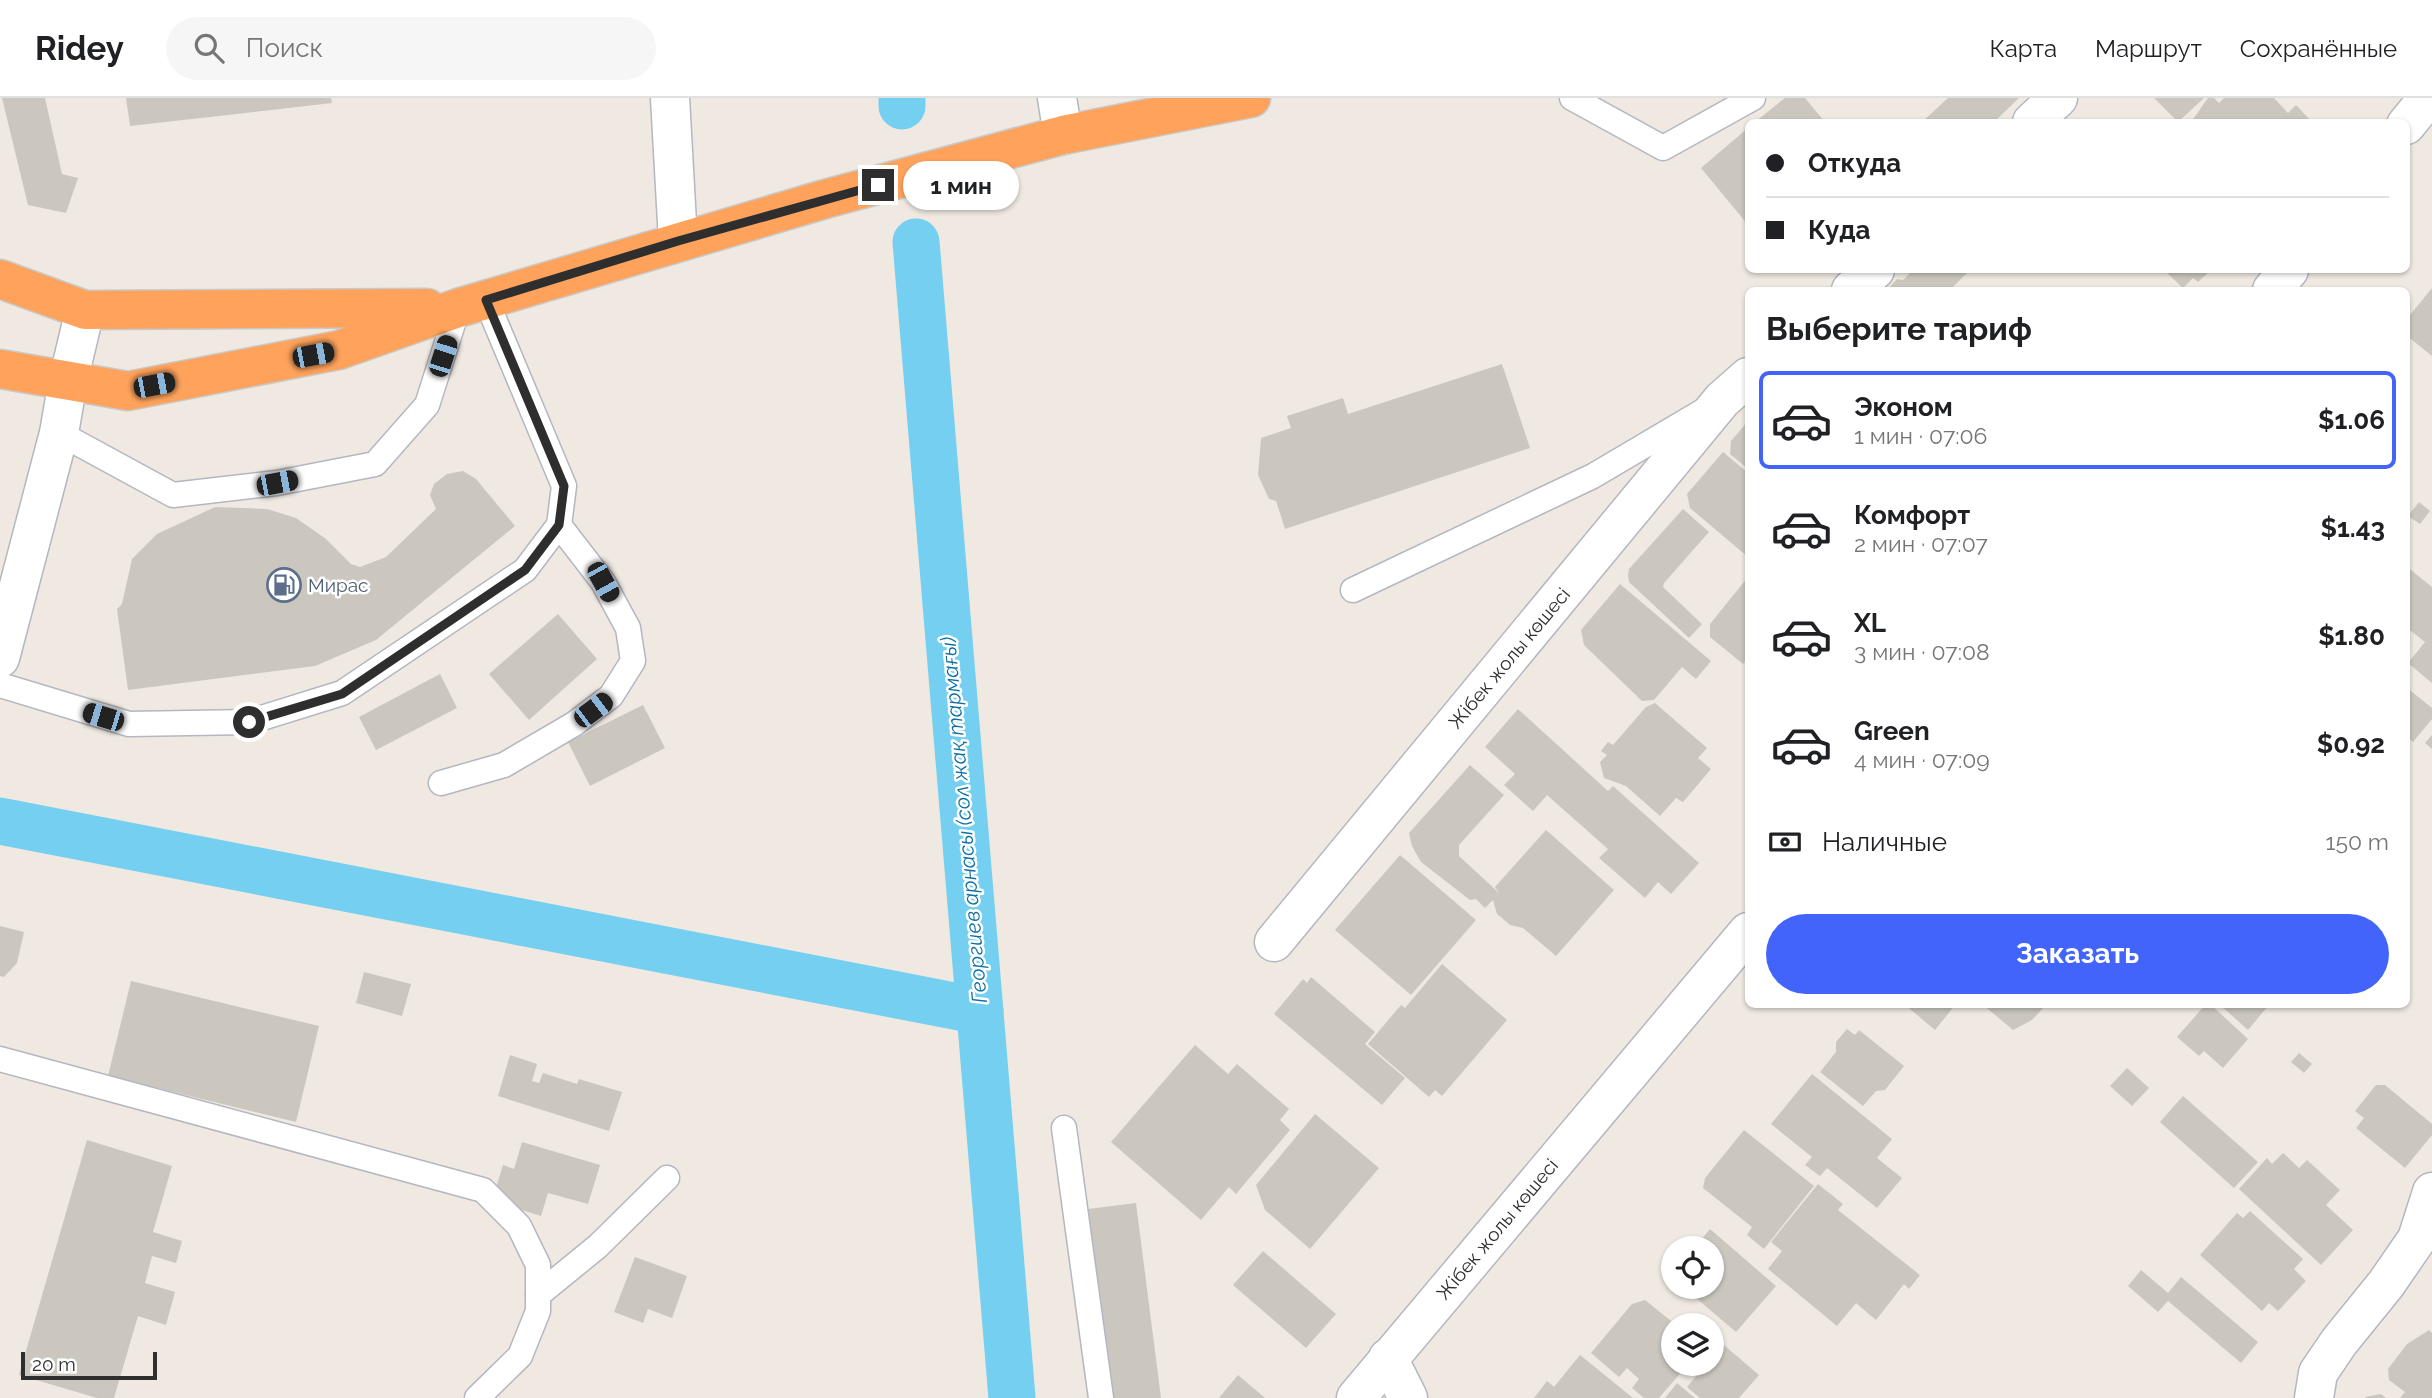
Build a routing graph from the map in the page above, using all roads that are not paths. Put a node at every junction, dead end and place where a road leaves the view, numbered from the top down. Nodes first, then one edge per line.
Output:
1 (670, 98) edge
2 (1251, 98) edge
3 (1572, 98) edge
4 (1753, 98) edge
5 (2058, 98) edge
6 (2428, 98) edge
7 (1060, 116) edge
8 (2035, 119) edge
9 (2410, 120) edge
10 (678, 241) junction
11 (1871, 273) edge
12 (2286, 273) edge
13 (0, 279) edge
14 (1855, 287) edge
15 (2275, 287) edge
16 (472, 304) junction
17 (85, 310) junction
18 (0, 369) edge
19 (68, 381) junction
20 (1735, 389) edge
21 (59, 433) junction
22 (559, 525) junction
23 (1353, 590) dead end
24 (0, 657) edge
25 (0, 685) edge
26 (441, 783) dead end
27 (1745, 936) edge
28 (1274, 942) dead end
29 (0, 1059) edge
30 (1064, 1128) dead end
31 (667, 1178) dead end
32 (2432, 1192) edge
33 (538, 1295) junction
34 (1388, 1357) junction
35 (477, 1398) edge
36 (1101, 1398) edge
37 (1356, 1398) edge
38 (1408, 1398) edge
39 (2314, 1398) edge

1 - 10 street
2 - 7 highway
3 - 4 lane
5 - 8 street
6 - 9 street
7 - 10 highway
10 - 16 highway
11 - 14 street
12 - 15 street
13 - 17 highway
16 - 17 highway
16 - 19 highway
16 - 21 lane
16 - 22 lane
17 - 19 street
18 - 19 highway
19 - 21 street
20 - 23 lane
20 - 28 street, Жібек жолы көшесі
21 - 24 street
22 - 25 lane
22 - 26 lane
27 - 34 street, Жібек жолы көшесі
29 - 33 lane
30 - 36 lane
31 - 33 lane
32 - 39 street
33 - 35 lane
34 - 37 street, Жібек жолы көшесі
34 - 38 street

